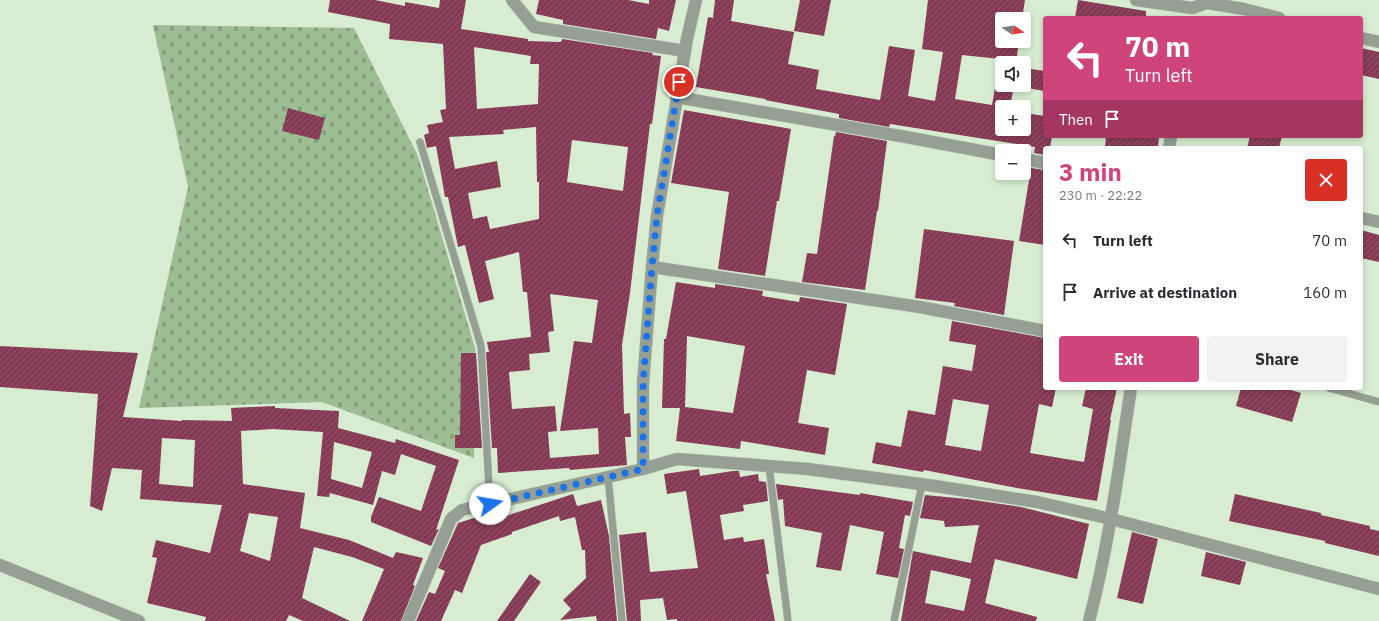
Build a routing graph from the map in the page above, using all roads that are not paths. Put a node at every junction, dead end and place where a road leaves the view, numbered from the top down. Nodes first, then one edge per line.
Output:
1 (512, 0) edge
2 (696, 0) edge
3 (1136, 0) edge
4 (1192, 9) edge
5 (1271, 16) edge
6 (1363, 38) edge
7 (1379, 42) edge
8 (685, 52) junction
9 (676, 98) junction
10 (420, 142) dead end
11 (995, 154) edge
12 (1031, 160) edge
13 (1043, 163) edge
14 (1363, 218) edge
15 (1379, 222) edge
16 (652, 266) junction
17 (1043, 331) edge
18 (1131, 390) edge
19 (1336, 390) edge
20 (1379, 402) edge
21 (769, 466) junction
22 (643, 469) junction
23 (608, 477) junction
24 (922, 484) junction
25 (490, 504) junction
26 (1111, 519) junction
27 (0, 564) edge
28 (1379, 589) edge
29 (139, 621) edge
30 (408, 621) edge
31 (622, 621) edge
32 (788, 621) edge
33 (894, 621) edge
34 (1089, 621) edge

1 - 8 street
2 - 8 street
3 - 4 street
4 - 5 street
6 - 7 street
8 - 9 street
9 - 11 street
9 - 16 street
10 - 25 lane
12 - 13 street
14 - 15 street
16 - 17 street
16 - 22 street
18 - 26 street
19 - 20 lane
21 - 22 street
21 - 24 street
21 - 32 lane
22 - 23 street
23 - 25 street
23 - 31 lane
24 - 26 street
24 - 33 lane
25 - 30 street
26 - 28 street
26 - 34 street
27 - 29 street

